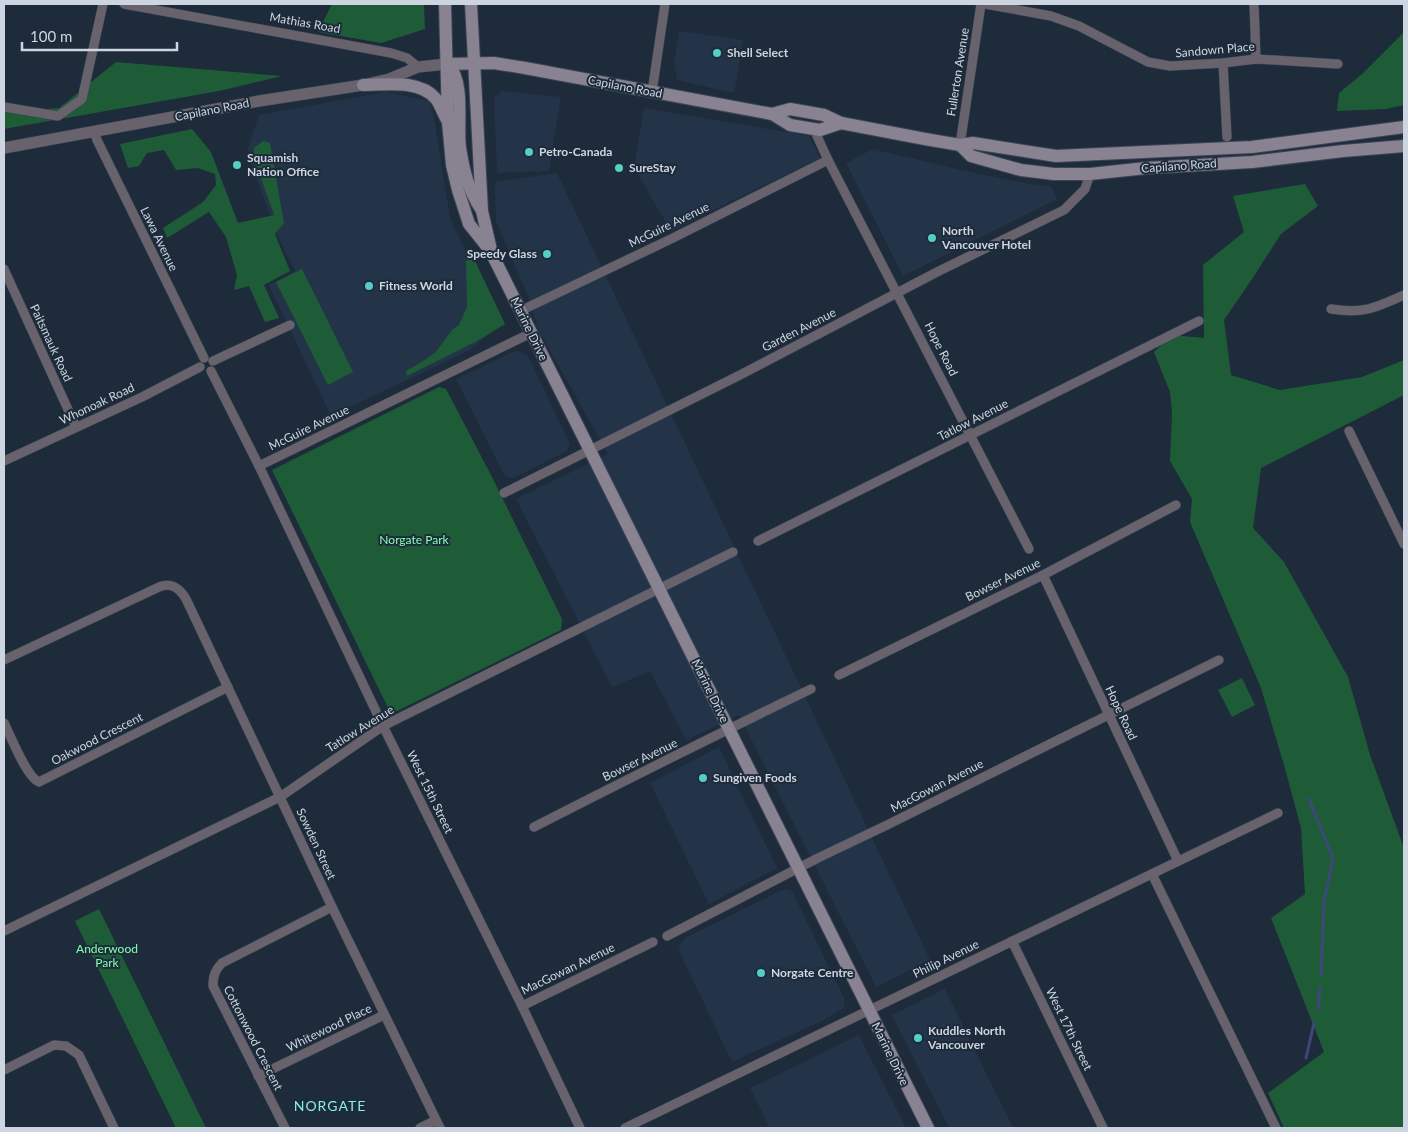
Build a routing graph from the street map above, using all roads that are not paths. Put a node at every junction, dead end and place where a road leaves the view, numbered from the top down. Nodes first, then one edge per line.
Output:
1 (103, 4) edge
2 (124, 4) edge
3 (445, 4) edge
4 (471, 4) edge
5 (666, 4) edge
6 (981, 4) edge
7 (985, 4) edge
8 (1254, 4) edge
9 (1256, 58) junction
10 (1223, 63) junction
11 (447, 64) junction
12 (475, 64) junction
13 (1338, 64) dead end
14 (418, 67) junction
15 (363, 85) junction
16 (652, 92) junction
17 (4, 107) edge
18 (772, 114) junction
19 (448, 122) junction
20 (841, 123) junction
21 (1404, 127) edge
22 (820, 130) junction
23 (94, 131) junction
24 (1227, 137) dead end
25 (960, 145) junction
26 (1404, 146) edge
27 (4, 148) edge
28 (1182, 151) junction
29 (828, 160) junction
30 (1090, 174) junction
31 (482, 211) junction
32 (492, 254) junction
33 (4, 269) edge
34 (898, 293) junction
35 (1404, 294) edge
36 (1330, 309) dead end
37 (520, 311) junction
38 (1199, 321) dead end
39 (290, 325) dead end
40 (531, 333) junction
41 (204, 358) junction
42 (213, 361) junction
43 (200, 367) junction
44 (211, 371) junction
45 (76, 427) junction
46 (1349, 431) dead end
47 (971, 435) junction
48 (591, 450) junction
49 (4, 461) edge
50 (259, 466) junction
51 (504, 494) dead end
52 (1176, 505) dead end
53 (758, 541) dead end
54 (1404, 544) edge
55 (1029, 550) dead end
56 (733, 552) dead end
57 (1043, 575) junction
58 (659, 589) junction
59 (4, 660) edge
60 (1219, 660) dead end
61 (839, 675) dead end
62 (228, 687) junction
63 (811, 689) dead end
64 (1107, 714) junction
65 (4, 723) edge
66 (383, 726) junction
67 (729, 729) junction
68 (280, 797) junction
69 (1278, 813) dead end
70 (534, 827) dead end
71 (1178, 862) junction
72 (798, 868) junction
73 (1152, 874) junction
74 (332, 907) junction
75 (4, 931) edge
76 (667, 936) dead end
77 (1012, 941) junction
78 (653, 942) dead end
79 (522, 1006) junction
80 (869, 1010) junction
81 (384, 1015) junction
82 (4, 1070) edge
83 (258, 1076) junction
84 (438, 1124) edge
85 (114, 1128) edge
86 (285, 1128) edge
87 (420, 1128) edge
88 (580, 1128) edge
89 (625, 1128) edge
90 (928, 1128) edge
91 (1103, 1128) edge
92 (1276, 1128) edge

1 - 17 street
2 - 14 street, Mathias Road
3 - 11 main road, Marine Drive
4 - 12 main road, Marine Drive
5 - 16 street
6 - 25 street, Fullerton Avenue
7 - 10 street, Sandown Place
8 - 9 street
9 - 10 street, Sandown Place
9 - 13 street, Sandown Place
10 - 24 street
11 - 12 main road, Capilano Road
11 - 14 street, Capilano Road
11 - 19 main road, Marine Drive
11 - 31 main road
12 - 16 main road, Capilano Road
12 - 31 main road, Marine Drive
14 - 15 street, Capilano Road
15 - 19 main road
15 - 23 street, Capilano Road
16 - 18 main road, Capilano Road
18 - 20 main road, Capilano Road
18 - 22 main road, Capilano Road
19 - 32 main road, Marine Drive
20 - 22 main road
20 - 25 main road, Capilano Road
21 - 28 main road, Capilano Road
22 - 29 street, Hope Road
23 - 27 street, Capilano Road
23 - 41 street, Lawa Avenue
25 - 28 main road, Capilano Road
25 - 30 main road, Capilano Road
26 - 30 main road, Capilano Road
28 - 30 main road
29 - 34 street, Hope Road
29 - 37 street, McGuire Avenue
30 - 34 street, Garden Avenue
31 - 32 main road, Marine Drive
32 - 37 main road, Marine Drive
33 - 45 street, Paitsmauk Road
34 - 47 street, Hope Road
34 - 48 street, Garden Avenue
35 - 36 street
37 - 40 main road, Marine Drive
38 - 47 street, Tatlow Avenue
39 - 42 street
40 - 48 main road, Marine Drive
40 - 50 street, McGuire Avenue
41 - 42 street
41 - 43 street
42 - 44 street
43 - 44 street
43 - 45 street, Whonoak Road
44 - 50 street
45 - 49 street, Whonoak Road
46 - 54 street
47 - 53 street, Tatlow Avenue
47 - 55 street, Hope Road
48 - 51 street, Garden Avenue
48 - 58 main road, Marine Drive
50 - 66 street, West 15th Street
52 - 57 street, Bowser Avenue
56 - 58 street, Tatlow Avenue
57 - 61 street, Bowser Avenue
57 - 64 street, Hope Road
58 - 66 street, Tatlow Avenue
58 - 67 main road, Marine Drive
59 - 62 street, Sowden Street
60 - 64 street, MacGowan Avenue
62 - 65 street, Oakwood Crescent
62 - 68 street, Sowden Street
63 - 67 street, Bowser Avenue
64 - 71 street, Hope Road
64 - 72 street, MacGowan Avenue
66 - 68 street, Tatlow Avenue
66 - 79 street, West 15th Street
67 - 70 street, Bowser Avenue
67 - 72 main road, Marine Drive
68 - 74 street, Sowden Street
68 - 75 street, Tatlow Avenue
69 - 71 street, Philip Avenue
71 - 73 street, Philip Avenue
72 - 76 street, MacGowan Avenue
72 - 80 main road, Marine Drive
73 - 77 street, Philip Avenue
73 - 92 street
74 - 81 street, Sowden Street
74 - 83 street, Cottonwood Crescent
77 - 80 street, Philip Avenue
77 - 91 street, West 17th Street
78 - 79 street, MacGowan Avenue
79 - 88 street, West 15th Street
80 - 89 street, Philip Avenue
80 - 90 main road, Marine Drive
81 - 83 street, Whitewood Place
81 - 84 street, Sowden Street
82 - 85 street
83 - 86 street, Cottonwood Crescent
84 - 87 street

